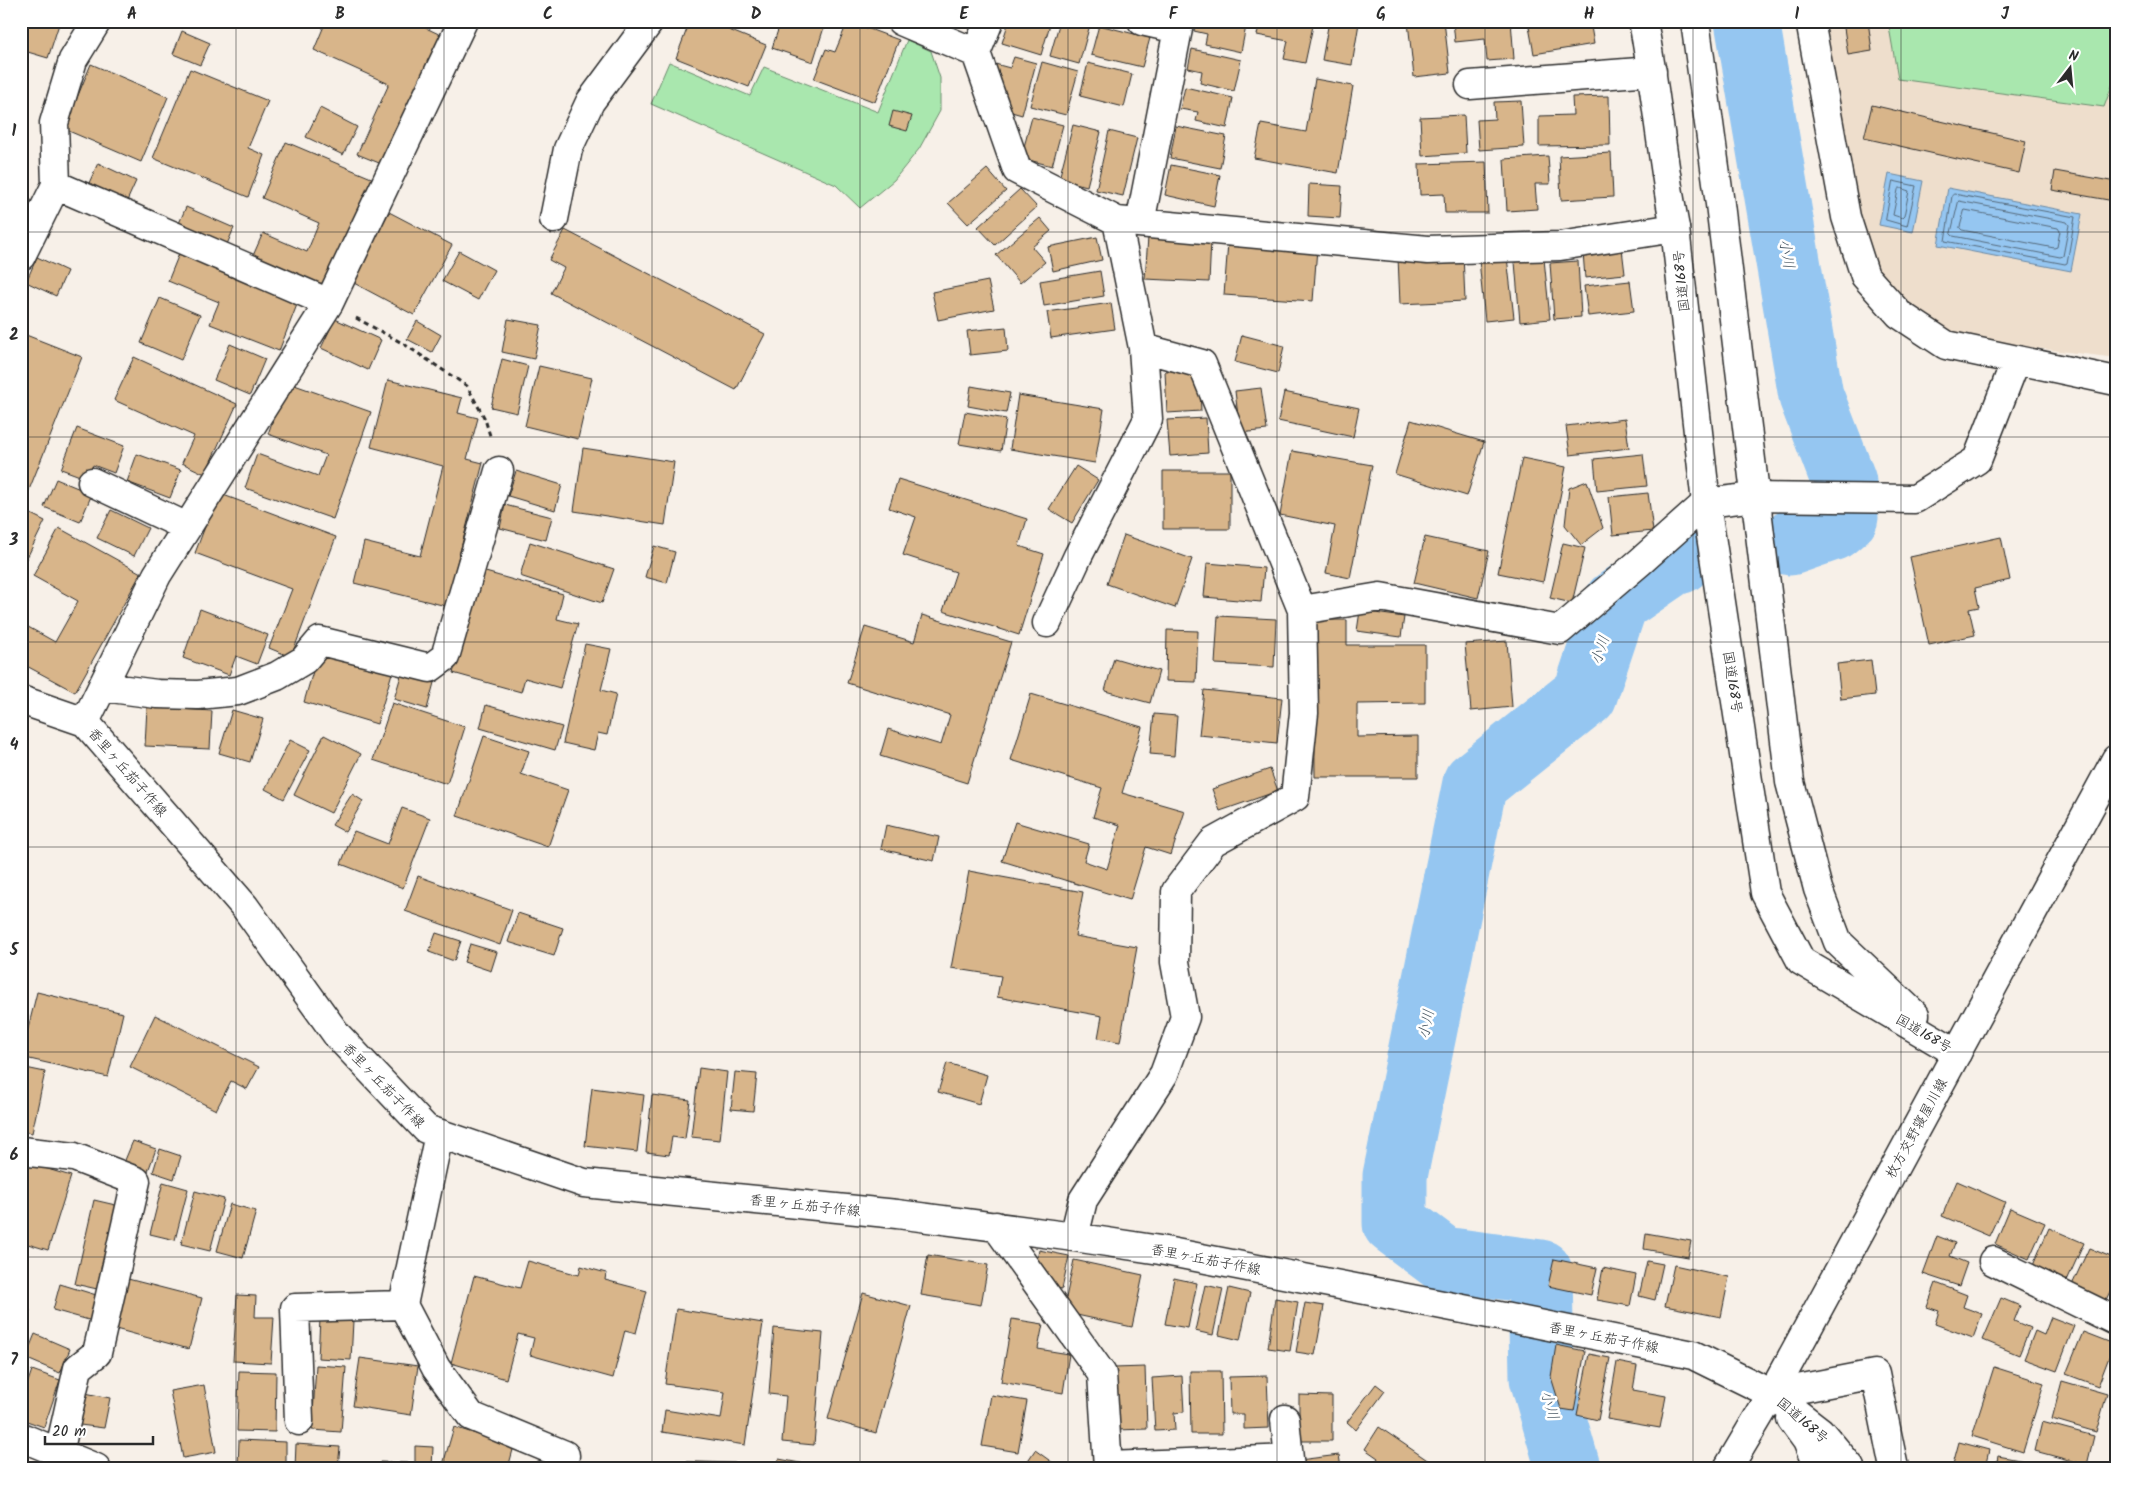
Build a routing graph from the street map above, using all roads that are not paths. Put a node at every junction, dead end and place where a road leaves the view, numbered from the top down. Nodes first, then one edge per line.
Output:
1 (97, 21) edge
2 (463, 21) edge
3 (650, 21) edge
4 (901, 21) edge
5 (989, 21) edge
6 (1142, 21) edge
7 (1643, 21) edge
8 (1695, 21) edge
9 (1810, 21) edge
10 (976, 53) junction
11 (1652, 71) junction
12 (1470, 85) dead end
13 (56, 185) junction
14 (554, 219) dead end
15 (1128, 222) junction
16 (1675, 228) junction
17 (21, 256) edge
18 (329, 303) junction
19 (1143, 348) junction
20 (2016, 360) junction
21 (2116, 381) edge
22 (499, 471) road end
23 (92, 482) dead end
24 (1755, 497) junction
25 (1706, 503) junction
26 (187, 527) junction
27 (1302, 610) junction
28 (1047, 623) dead end
29 (103, 687) junction
30 (21, 700) edge
31 (85, 722) junction
32 (2116, 760) edge
33 (1957, 1053) junction
34 (439, 1134) junction
35 (21, 1151) edge
36 (996, 1226) junction
37 (1074, 1237) junction
38 (1993, 1261) dead end
39 (403, 1305) junction
40 (2116, 1321) edge
41 (1772, 1394) junction
42 (1285, 1419) dead end
43 (299, 1421) dead end
44 (21, 1437) edge
45 (59, 1453) junction
46 (1290, 1463) edge
47 (1108, 1467) edge
48 (96, 1468) edge
49 (564, 1468) edge
50 (1728, 1468) edge
51 (1818, 1468) edge
52 (1851, 1468) edge
53 (1894, 1468) edge

1 - 13 main road
2 - 18 main road
3 - 14 main road
4 - 10 main road
5 - 10 main road
6 - 15 main road
7 - 11 main road, 国道168号
8 - 24 main road, 国道168号
9 - 20 main road
10 - 15 main road
11 - 12 main road
11 - 16 main road, 国道168号
13 - 17 main road
13 - 18 main road
15 - 16 main road
15 - 19 main road
16 - 25 main road, 国道168号
18 - 26 main road
19 - 27 main road
19 - 28 main road
20 - 21 main road
20 - 24 main road
22 - 29 main road
23 - 26 main road
24 - 25 main road
24 - 33 main road, 国道168号
25 - 27 main road
25 - 33 main road, 国道168号
26 - 29 main road
27 - 37 main road
29 - 31 main road
30 - 31 main road, 香里ヶ丘茄子作線
31 - 34 main road, 香里ヶ丘茄子作線
32 - 33 main road, 枚方交野寝屋川線
33 - 41 main road, 枚方交野寝屋川線
34 - 36 main road, 香里ヶ丘茄子作線
34 - 39 main road
35 - 45 main road
36 - 37 main road, 香里ヶ丘茄子作線
36 - 47 main road
37 - 41 main road, 香里ヶ丘茄子作線
38 - 40 main road
39 - 43 main road
39 - 49 main road
41 - 50 main road, 枚方交野寝屋川線
41 - 51 main road, 国道168号
41 - 52 main road, 国道168号
41 - 53 main road
42 - 46 main road
44 - 45 main road
45 - 48 main road
46 - 47 main road

